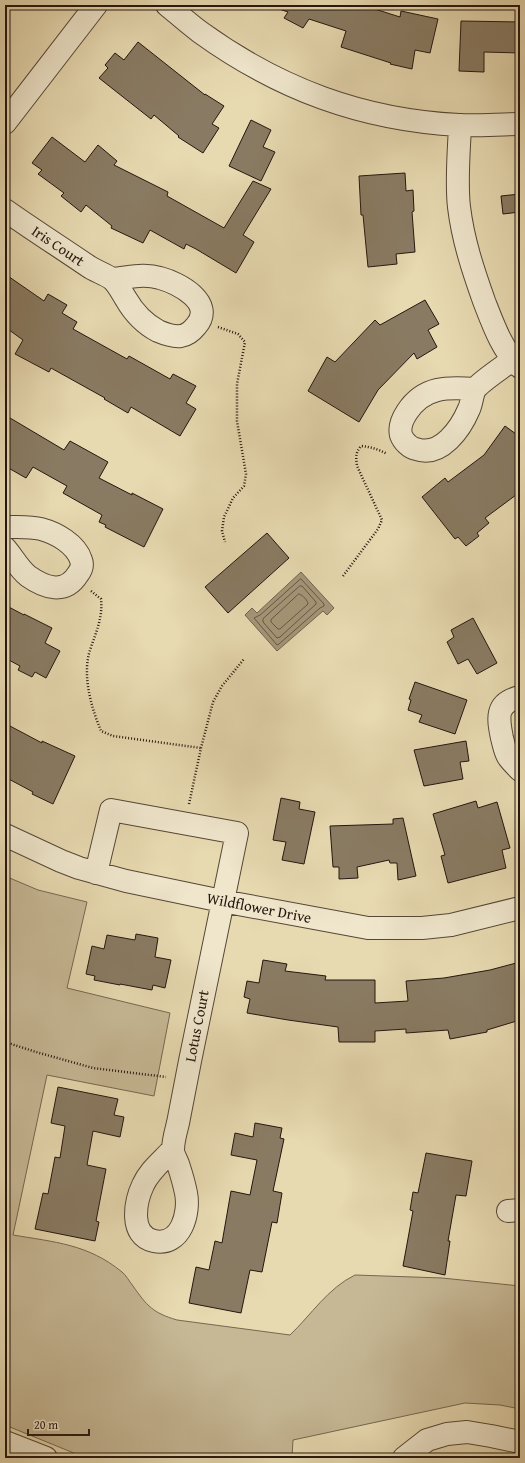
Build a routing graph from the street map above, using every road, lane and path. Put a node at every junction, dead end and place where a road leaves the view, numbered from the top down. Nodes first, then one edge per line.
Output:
1 (96, 5) edge
2 (168, 5) edge
3 (5, 123) edge
4 (520, 124) edge
5 (460, 125) junction
6 (5, 210) edge
7 (112, 279) dead end
8 (216, 326) dead end
9 (516, 364) edge
10 (475, 389) dead end
11 (392, 456) dead end
12 (5, 527) edge
13 (225, 542) dead end
14 (5, 548) edge
15 (343, 576) dead end
16 (89, 589) dead end
17 (244, 659) dead end
18 (520, 696) edge
19 (200, 748) junction
20 (520, 770) edge
21 (184, 824) junction
22 (5, 835) edge
23 (96, 873) junction
24 (222, 901) junction
25 (520, 908) edge
26 (5, 1042) edge
27 (187, 1079) junction
28 (172, 1150) dead end
29 (5, 1442) edge
30 (520, 1442) edge
31 (46, 1458) edge
32 (404, 1458) edge

1 - 3 street
2 - 5 street
4 - 5 street
5 - 9 street
6 - 7 street, Iris Court
8 - 13 path
9 - 10 street
11 - 15 path
12 - 14 street
16 - 19 path
17 - 19 path
18 - 20 street
19 - 21 path
21 - 23 street
21 - 24 street, Lotus Court
22 - 23 street, Wildflower Drive
23 - 24 street, Wildflower Drive
24 - 25 street, Wildflower Drive
24 - 27 street, Lotus Court
26 - 27 path
27 - 28 street, Lotus Court
29 - 31 street
30 - 32 street

